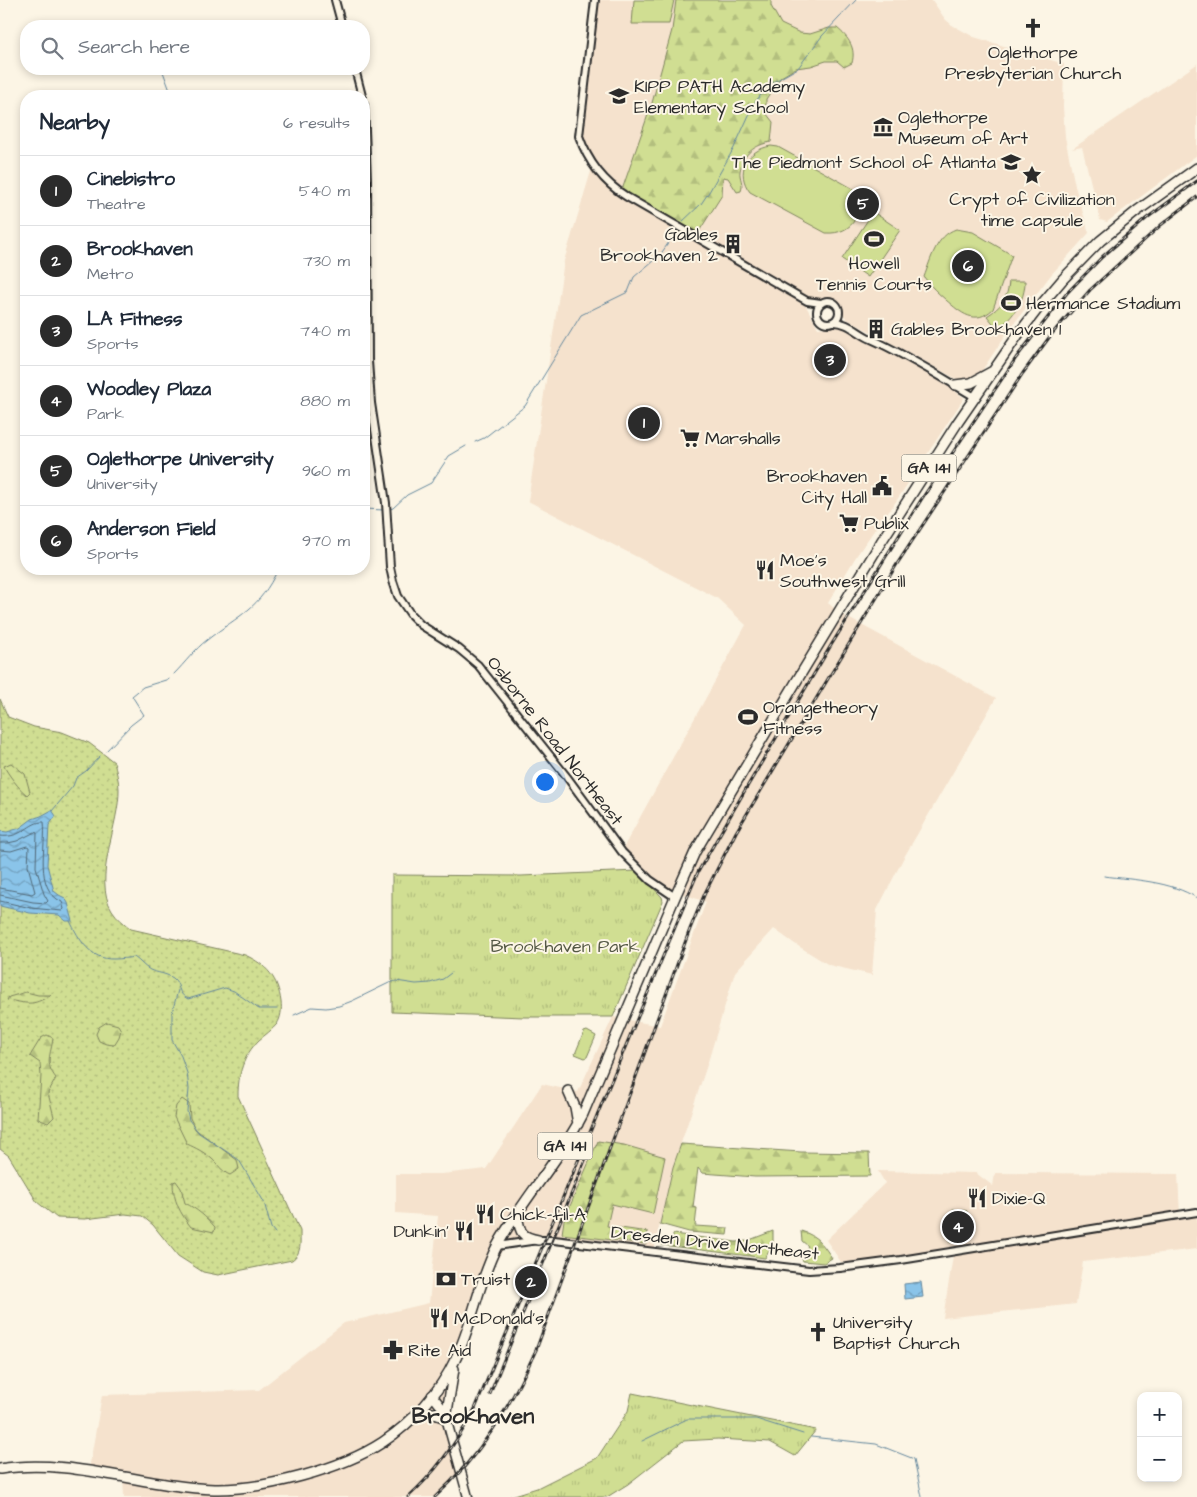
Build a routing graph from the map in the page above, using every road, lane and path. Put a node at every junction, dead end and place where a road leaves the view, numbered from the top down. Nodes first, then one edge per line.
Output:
1 (334, 0) edge
2 (595, 0) edge
3 (340, 20) edge
4 (357, 75) edge
5 (360, 90) edge
6 (1197, 168) edge
7 (810, 302) junction
8 (821, 303) junction
9 (817, 310) junction
10 (839, 313) junction
11 (833, 322) junction
12 (876, 341) junction
13 (993, 371) junction
14 (370, 383) edge
15 (955, 385) junction
16 (975, 397) junction
17 (674, 897) junction
18 (568, 1091) dead end
19 (578, 1124) junction
20 (1197, 1212) edge
21 (517, 1215) junction
22 (538, 1240) junction
23 (497, 1246) junction
24 (456, 1359) junction
25 (432, 1395) junction
26 (417, 1413) junction
27 (446, 1418) junction
28 (0, 1469) edge
29 (468, 1497) edge

1 - 3 street
2 - 7 street
4 - 5 street
6 - 13 highway, GA 141
7 - 8 street
7 - 9 street
8 - 9 street
8 - 10 street
9 - 11 street
10 - 11 street
10 - 12 street
11 - 12 street
12 - 15 street
13 - 15 highway
13 - 16 highway, GA 141
14 - 17 street, Osborne Road Northeast
15 - 16 street
16 - 17 highway, GA 141
17 - 19 highway, GA 141
18 - 19 highway
19 - 21 highway, GA 141
20 - 22 street, Dresden Drive Northeast
21 - 22 highway
21 - 23 highway, GA 141
22 - 23 street, Dresden Drive Northeast
23 - 24 highway, GA 141
24 - 25 highway, GA 141
24 - 27 highway
25 - 26 highway, GA 141
25 - 27 main road
26 - 27 highway
26 - 28 highway, GA 141
27 - 29 main road

